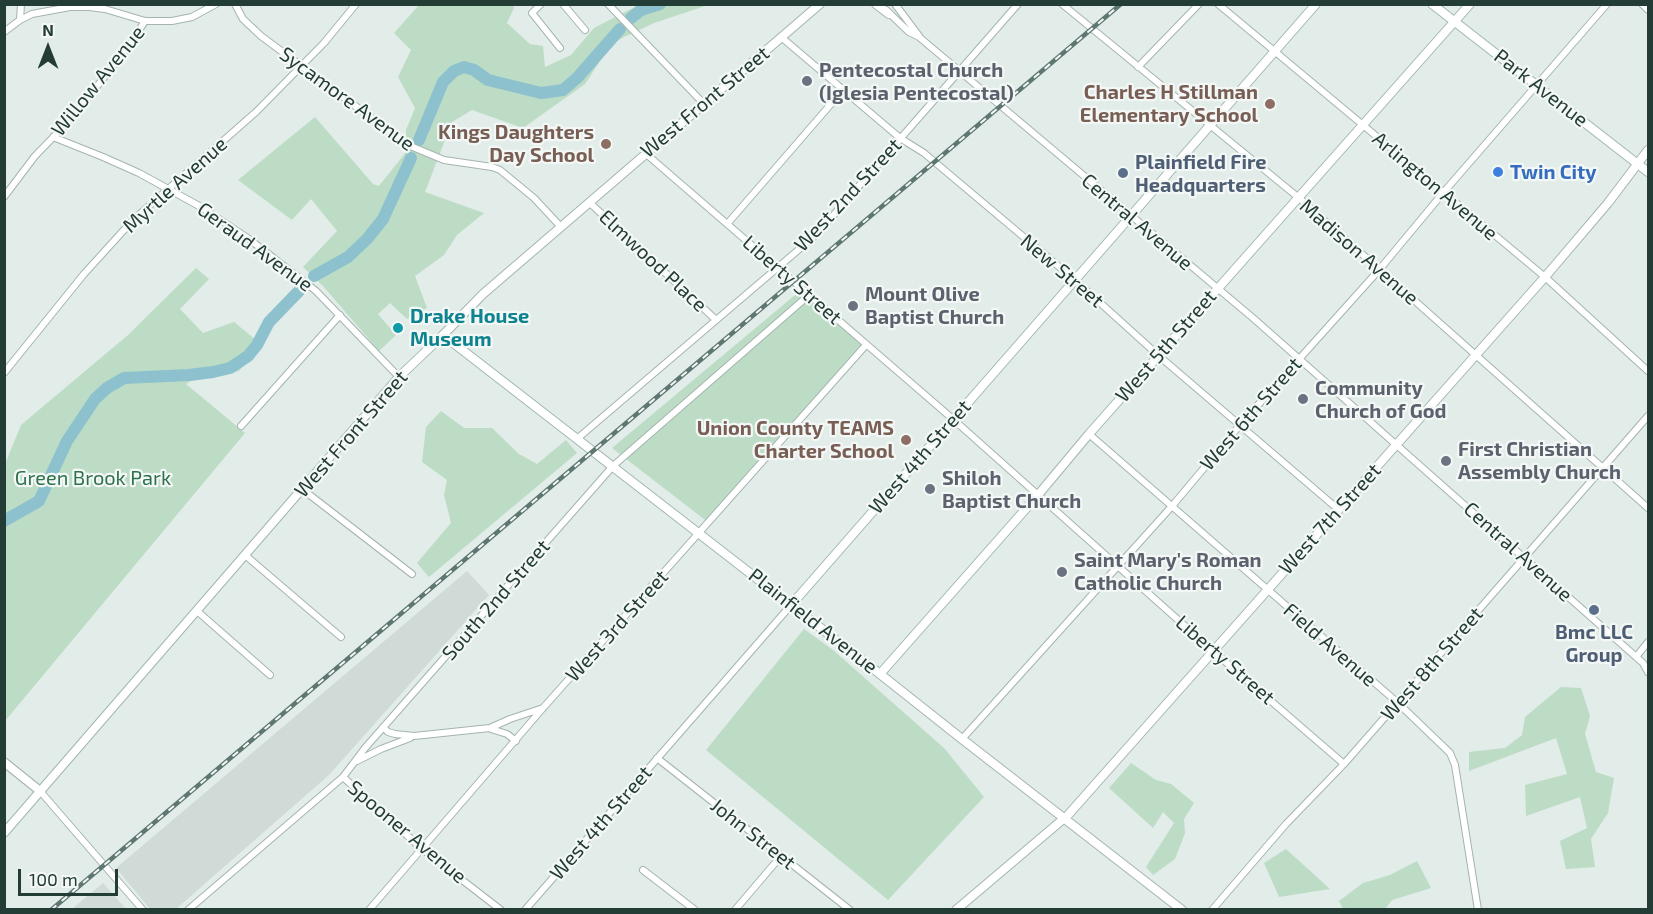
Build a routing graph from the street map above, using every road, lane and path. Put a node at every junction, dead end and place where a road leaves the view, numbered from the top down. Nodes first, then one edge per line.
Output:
1 (21, 4) edge
2 (216, 4) edge
3 (235, 4) edge
4 (356, 4) edge
5 (541, 4) edge
6 (563, 4) edge
7 (608, 4) edge
8 (820, 4) edge
9 (876, 4) edge
10 (882, 4) edge
11 (895, 4) edge
12 (1018, 4) edge
13 (1062, 4) edge
14 (1199, 4) edge
15 (1218, 4) edge
16 (1316, 4) edge
17 (1432, 4) edge
18 (1470, 4) edge
19 (1607, 4) edge
20 (1642, 4) edge
21 (1648, 10) edge
22 (889, 14) junction
23 (20, 20) junction
24 (145, 21) junction
25 (1455, 21) junction
26 (585, 30) dead end
27 (4, 32) edge
28 (919, 37) junction
29 (781, 38) junction
30 (560, 48) dead end
31 (1276, 52) junction
32 (301, 66) junction
33 (1138, 67) junction
34 (959, 71) junction
35 (1536, 85) junction
36 (844, 89) junction
37 (704, 104) junction
38 (1211, 126) junction
39 (1363, 126) junction
40 (53, 137) junction
41 (900, 138) junction
42 (1648, 150) edge
43 (645, 153) junction
44 (1639, 164) junction
45 (1648, 171) edge
46 (169, 189) junction
47 (1443, 193) junction
48 (4, 197) edge
49 (1299, 198) junction
50 (590, 202) junction
51 (1132, 217) junction
52 (728, 223) junction
53 (561, 227) junction
54 (778, 268) junction
55 (1379, 270) junction
56 (1545, 277) junction
57 (1076, 281) junction
58 (1217, 289) junction
59 (809, 295) junction
60 (340, 315) junction
61 (715, 319) junction
62 (443, 335) junction
63 (867, 345) junction
64 (1476, 355) junction
65 (1159, 356) junction
66 (1298, 359) junction
67 (1648, 371) edge
68 (4, 373) edge
69 (399, 377) junction
70 (1648, 416) edge
71 (953, 419) junction
72 (1240, 425) junction
73 (241, 426) dead end
74 (1089, 434) junction
75 (578, 438) junction
76 (1397, 444) junction
77 (613, 466) junction
78 (1604, 469) junction
79 (302, 489) junction
80 (1038, 495) junction
81 (1173, 505) junction
82 (1648, 508) edge
83 (1339, 510) junction
84 (700, 533) junction
85 (245, 555) junction
86 (1525, 558) junction
87 (1118, 566) junction
88 (412, 574) dead end
89 (1267, 590) junction
90 (792, 604) junction
91 (197, 611) junction
92 (341, 637) dead end
93 (1648, 642) edge
94 (1213, 651) junction
95 (1636, 657) junction
96 (1648, 672) edge
97 (880, 674) junction
98 (270, 675) dead end
99 (1398, 703) junction
100 (543, 708) junction
101 (383, 727) junction
102 (490, 728) junction
103 (414, 736) junction
104 (962, 739) junction
105 (516, 741) junction
106 (657, 758) junction
107 (4, 762) edge
108 (353, 763) junction
109 (1344, 764) junction
110 (343, 777) junction
111 (40, 791) junction
112 (1065, 818) junction
113 (4, 833) edge
114 (422, 849) junction
115 (781, 856) junction
116 (644, 870) dead end
117 (143, 909) edge
118 (189, 909) edge
119 (369, 909) edge
120 (501, 909) edge
121 (525, 909) edge
122 (695, 909) edge
123 (735, 909) edge
124 (850, 909) edge
125 (956, 909) edge
126 (1182, 909) edge
127 (1212, 909) edge
128 (1478, 909) edge

1 - 23 street
2 - 24 street, Willow Avenue
3 - 32 street, Sycamore Avenue
4 - 32 street, Myrtle Avenue
5 - 30 street
6 - 26 street
7 - 37 street
8 - 29 street, West Front Street
9 - 22 street
10 - 22 street, Central Avenue
11 - 28 street, Central Avenue
12 - 34 street, West 2nd Street
13 - 33 street, Madison Avenue
14 - 33 street
15 - 31 street, Arlington Avenue
16 - 31 main road, West 4th Street
17 - 25 main road, Park Avenue
18 - 25 main road, West 5th Street
19 - 35 street, West 6th Street
20 - 21 street
22 - 28 street, Central Avenue
23 - 24 street
23 - 27 street
24 - 40 street, Willow Avenue
25 - 35 main road, Park Avenue
25 - 39 main road, West 5th Street
28 - 34 street, Central Avenue
29 - 36 street, New Street
29 - 37 street, West Front Street
31 - 38 main road, West 4th Street
31 - 39 street, Arlington Avenue
32 - 46 street, Myrtle Avenue
32 - 53 street, Sycamore Avenue
33 - 38 street, Madison Avenue
34 - 41 street, West 2nd Street
34 - 51 street, Central Avenue
35 - 44 main road, Park Avenue
35 - 47 street, West 6th Street
36 - 41 street, New Street
36 - 52 street
37 - 43 street, West Front Street
38 - 49 street, Madison Avenue
38 - 51 main road, West 4th Street
39 - 47 street, Arlington Avenue
39 - 49 main road, West 5th Street
40 - 46 street, Geraud Avenue
40 - 48 street, Willow Avenue
41 - 54 street, West 2nd Street
41 - 57 street, New Street
42 - 44 street, West 7th Street
43 - 50 street, West Front Street
43 - 52 street, Liberty Street
44 - 45 main road, Park Avenue
44 - 56 street, West 7th Street
46 - 60 street, Geraud Avenue
46 - 68 street, Myrtle Avenue
47 - 55 street, West 6th Street
47 - 56 street, Arlington Avenue
49 - 55 street, Madison Avenue
49 - 58 main road, West 5th Street
50 - 53 street, West Front Street
50 - 61 street, Elmwood Place
51 - 57 main road, West 4th Street
51 - 58 street, Central Avenue
52 - 54 street, Liberty Street
53 - 62 street, West Front Street
54 - 59 street, Liberty Street
54 - 61 street, West 2nd Street
55 - 64 street, Madison Avenue
55 - 66 street, West 6th Street
56 - 64 street, West 7th Street
56 - 67 street, Arlington Avenue
57 - 65 street, New Street
57 - 71 main road, West 4th Street
58 - 65 main road, West 5th Street
58 - 66 street, Central Avenue
59 - 63 street, Liberty Street
59 - 77 street, South 2nd Street
60 - 69 street, Geraud Avenue
60 - 73 street
61 - 75 street, West 2nd Street
62 - 69 main road, West Front Street
62 - 75 main road, Plainfield Avenue
63 - 71 street, Liberty Street
63 - 84 street, West 3rd Street
64 - 76 street, West 7th Street
64 - 78 street, Madison Avenue
65 - 72 street, New Street
65 - 74 main road, West 5th Street
66 - 72 street, West 6th Street
66 - 76 street, Central Avenue
69 - 79 main road, West Front Street
70 - 78 street, West 8th Street
71 - 80 street, Liberty Street
71 - 90 main road, West 4th Street
72 - 81 street, West 6th Street
72 - 83 street, New Street
74 - 80 main road, West 5th Street
74 - 81 street, Field Avenue
75 - 77 main road, Plainfield Avenue
76 - 83 street, West 7th Street
76 - 86 street, Central Avenue
77 - 84 main road, Plainfield Avenue
77 - 101 street, South 2nd Street
78 - 82 street, Madison Avenue
78 - 86 street, West 8th Street
79 - 85 main road, West Front Street
79 - 88 street
80 - 87 street, Liberty Street
80 - 97 main road, West 5th Street
81 - 87 street, West 6th Street
81 - 89 street, Field Avenue
83 - 89 street, West 7th Street
84 - 90 main road, Plainfield Avenue
84 - 100 street, West 3rd Street
85 - 91 main road, West Front Street
85 - 92 street
86 - 95 street, Central Avenue
86 - 99 street, West 8th Street
87 - 94 street, Liberty Street
87 - 104 street, West 6th Street
89 - 94 street, West 7th Street
89 - 99 street, Field Avenue
90 - 97 main road, Plainfield Avenue
90 - 106 street, West 4th Street
91 - 98 street
91 - 111 main road, West Front Street
93 - 95 street
94 - 109 street, Liberty Street
94 - 112 street, West 7th Street
95 - 96 street, Central Avenue
97 - 104 street, Plainfield Avenue
99 - 109 street, West 8th Street
99 - 128 street, Field Avenue
100 - 102 street
100 - 105 street, West 3rd Street
101 - 103 street
101 - 108 street, South 2nd Street
102 - 103 street
102 - 105 street
103 - 108 street
104 - 112 street, Plainfield Avenue
105 - 114 street, West 3rd Street
106 - 115 street, John Street
106 - 121 street, West 4th Street
107 - 111 street
108 - 110 street, South 2nd Street
109 - 127 street, West 8th Street
110 - 114 street, Spooner Avenue
110 - 118 street, South 2nd Street
111 - 113 main road, West Front Street
111 - 117 street
112 - 125 street, West 7th Street
112 - 126 street, Plainfield Avenue
114 - 119 street, West 3rd Street
114 - 120 street, Spooner Avenue
115 - 123 street
115 - 124 street, John Street
116 - 122 street

